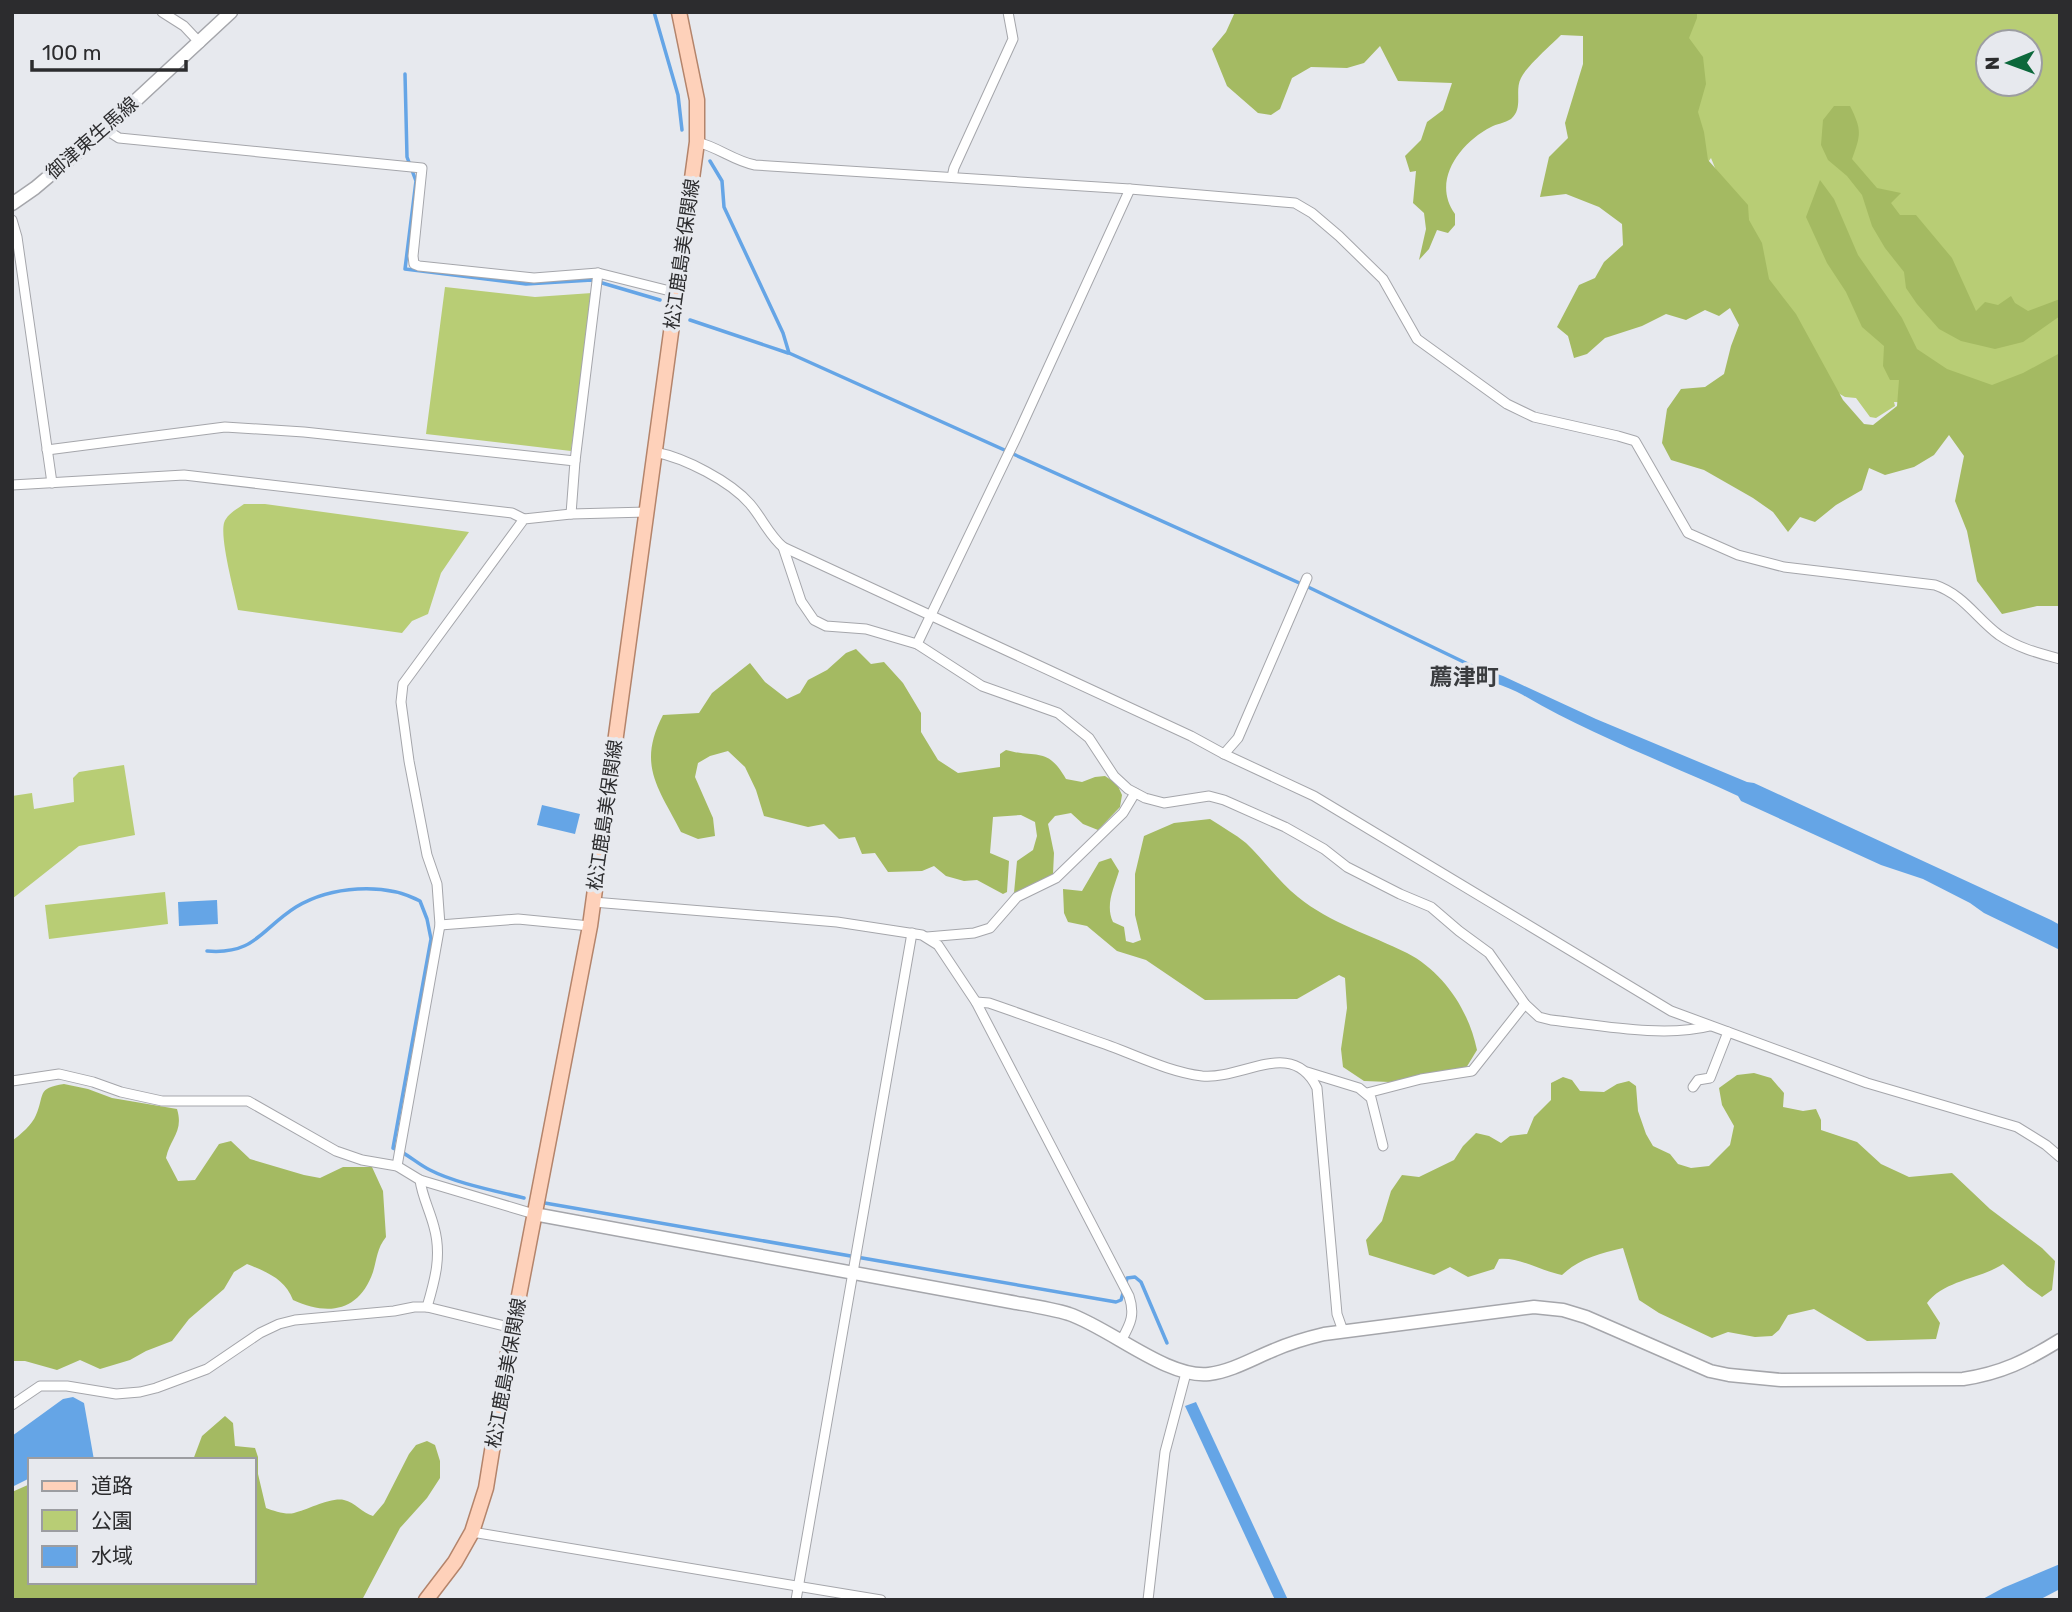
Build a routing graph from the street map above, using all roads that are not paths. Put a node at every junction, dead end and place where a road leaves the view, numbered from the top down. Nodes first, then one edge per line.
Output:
1 (162, 12) edge
2 (231, 12) edge
3 (678, 12) edge
4 (1007, 12) edge
5 (200, 43) junction
6 (105, 129) junction
7 (697, 142) junction
8 (952, 177) junction
9 (1130, 188) junction
10 (12, 204) edge
11 (12, 220) edge
12 (597, 278) junction
13 (678, 293) junction
14 (47, 450) junction
15 (655, 452) junction
16 (575, 461) junction
17 (52, 482) junction
18 (12, 485) edge
19 (647, 512) junction
20 (571, 514) junction
21 (524, 519) junction
22 (783, 547) junction
23 (1307, 578) dead end
24 (931, 616) junction
25 (917, 644) junction
26 (2060, 659) edge
27 (1224, 754) junction
28 (1135, 793) junction
29 (593, 902) junction
30 (440, 925) junction
31 (590, 926) junction
32 (912, 933) junction
33 (927, 937) junction
34 (975, 1002) junction
35 (1525, 1004) junction
36 (1711, 1026) junction
37 (1728, 1032) junction
38 (1307, 1072) junction
39 (12, 1081) edge
40 (1693, 1087) dead end
41 (1367, 1093) junction
42 (1383, 1146) dead end
43 (2060, 1157) edge
44 (397, 1166) junction
45 (420, 1180) junction
46 (534, 1214) junction
47 (853, 1274) junction
48 (427, 1307) junction
49 (513, 1328) junction
50 (1343, 1331) junction
51 (1122, 1339) junction
52 (2060, 1340) edge
53 (1186, 1373) junction
54 (12, 1405) edge
55 (472, 1532) junction
56 (799, 1585) junction
57 (426, 1600) edge
58 (796, 1600) edge
59 (881, 1600) edge
60 (1148, 1600) edge

1 - 5 street
2 - 5 street, 御津東生馬線
3 - 7 main road, 松江鹿島美保関線
4 - 8 street
5 - 6 street, 御津東生馬線
6 - 10 street, 御津東生馬線
6 - 12 street
7 - 8 street
7 - 13 main road, 松江鹿島美保関線
8 - 9 street
9 - 24 street
9 - 26 street
11 - 14 street
12 - 13 street
12 - 16 street
13 - 15 main road, 松江鹿島美保関線
14 - 16 street
14 - 17 street
15 - 19 main road, 松江鹿島美保関線
15 - 22 street
16 - 20 street
17 - 18 street
17 - 21 street
19 - 20 street
19 - 29 main road, 松江鹿島美保関線
20 - 21 street
21 - 30 street
22 - 24 street
22 - 25 street
23 - 27 street
24 - 25 street
24 - 27 street
25 - 28 street
27 - 36 street
28 - 33 street
28 - 35 street
29 - 31 main road, 松江鹿島美保関線
29 - 32 street
30 - 31 street
30 - 44 street
31 - 46 main road, 松江鹿島美保関線
32 - 33 street
32 - 47 street
33 - 34 street
34 - 38 street
34 - 51 street
35 - 36 street
35 - 41 street
36 - 37 street
37 - 40 street
37 - 43 street
38 - 41 street
38 - 50 street
39 - 44 street
41 - 42 street
44 - 45 street
45 - 46 street
45 - 48 street
46 - 47 street
46 - 49 main road, 松江鹿島美保関線
47 - 51 street
47 - 56 street
48 - 49 street
48 - 54 street
49 - 55 main road, 松江鹿島美保関線
50 - 52 street
50 - 53 street
51 - 53 street
53 - 60 street
55 - 56 street
55 - 57 main road, 松江鹿島美保関線
56 - 58 street
56 - 59 street

